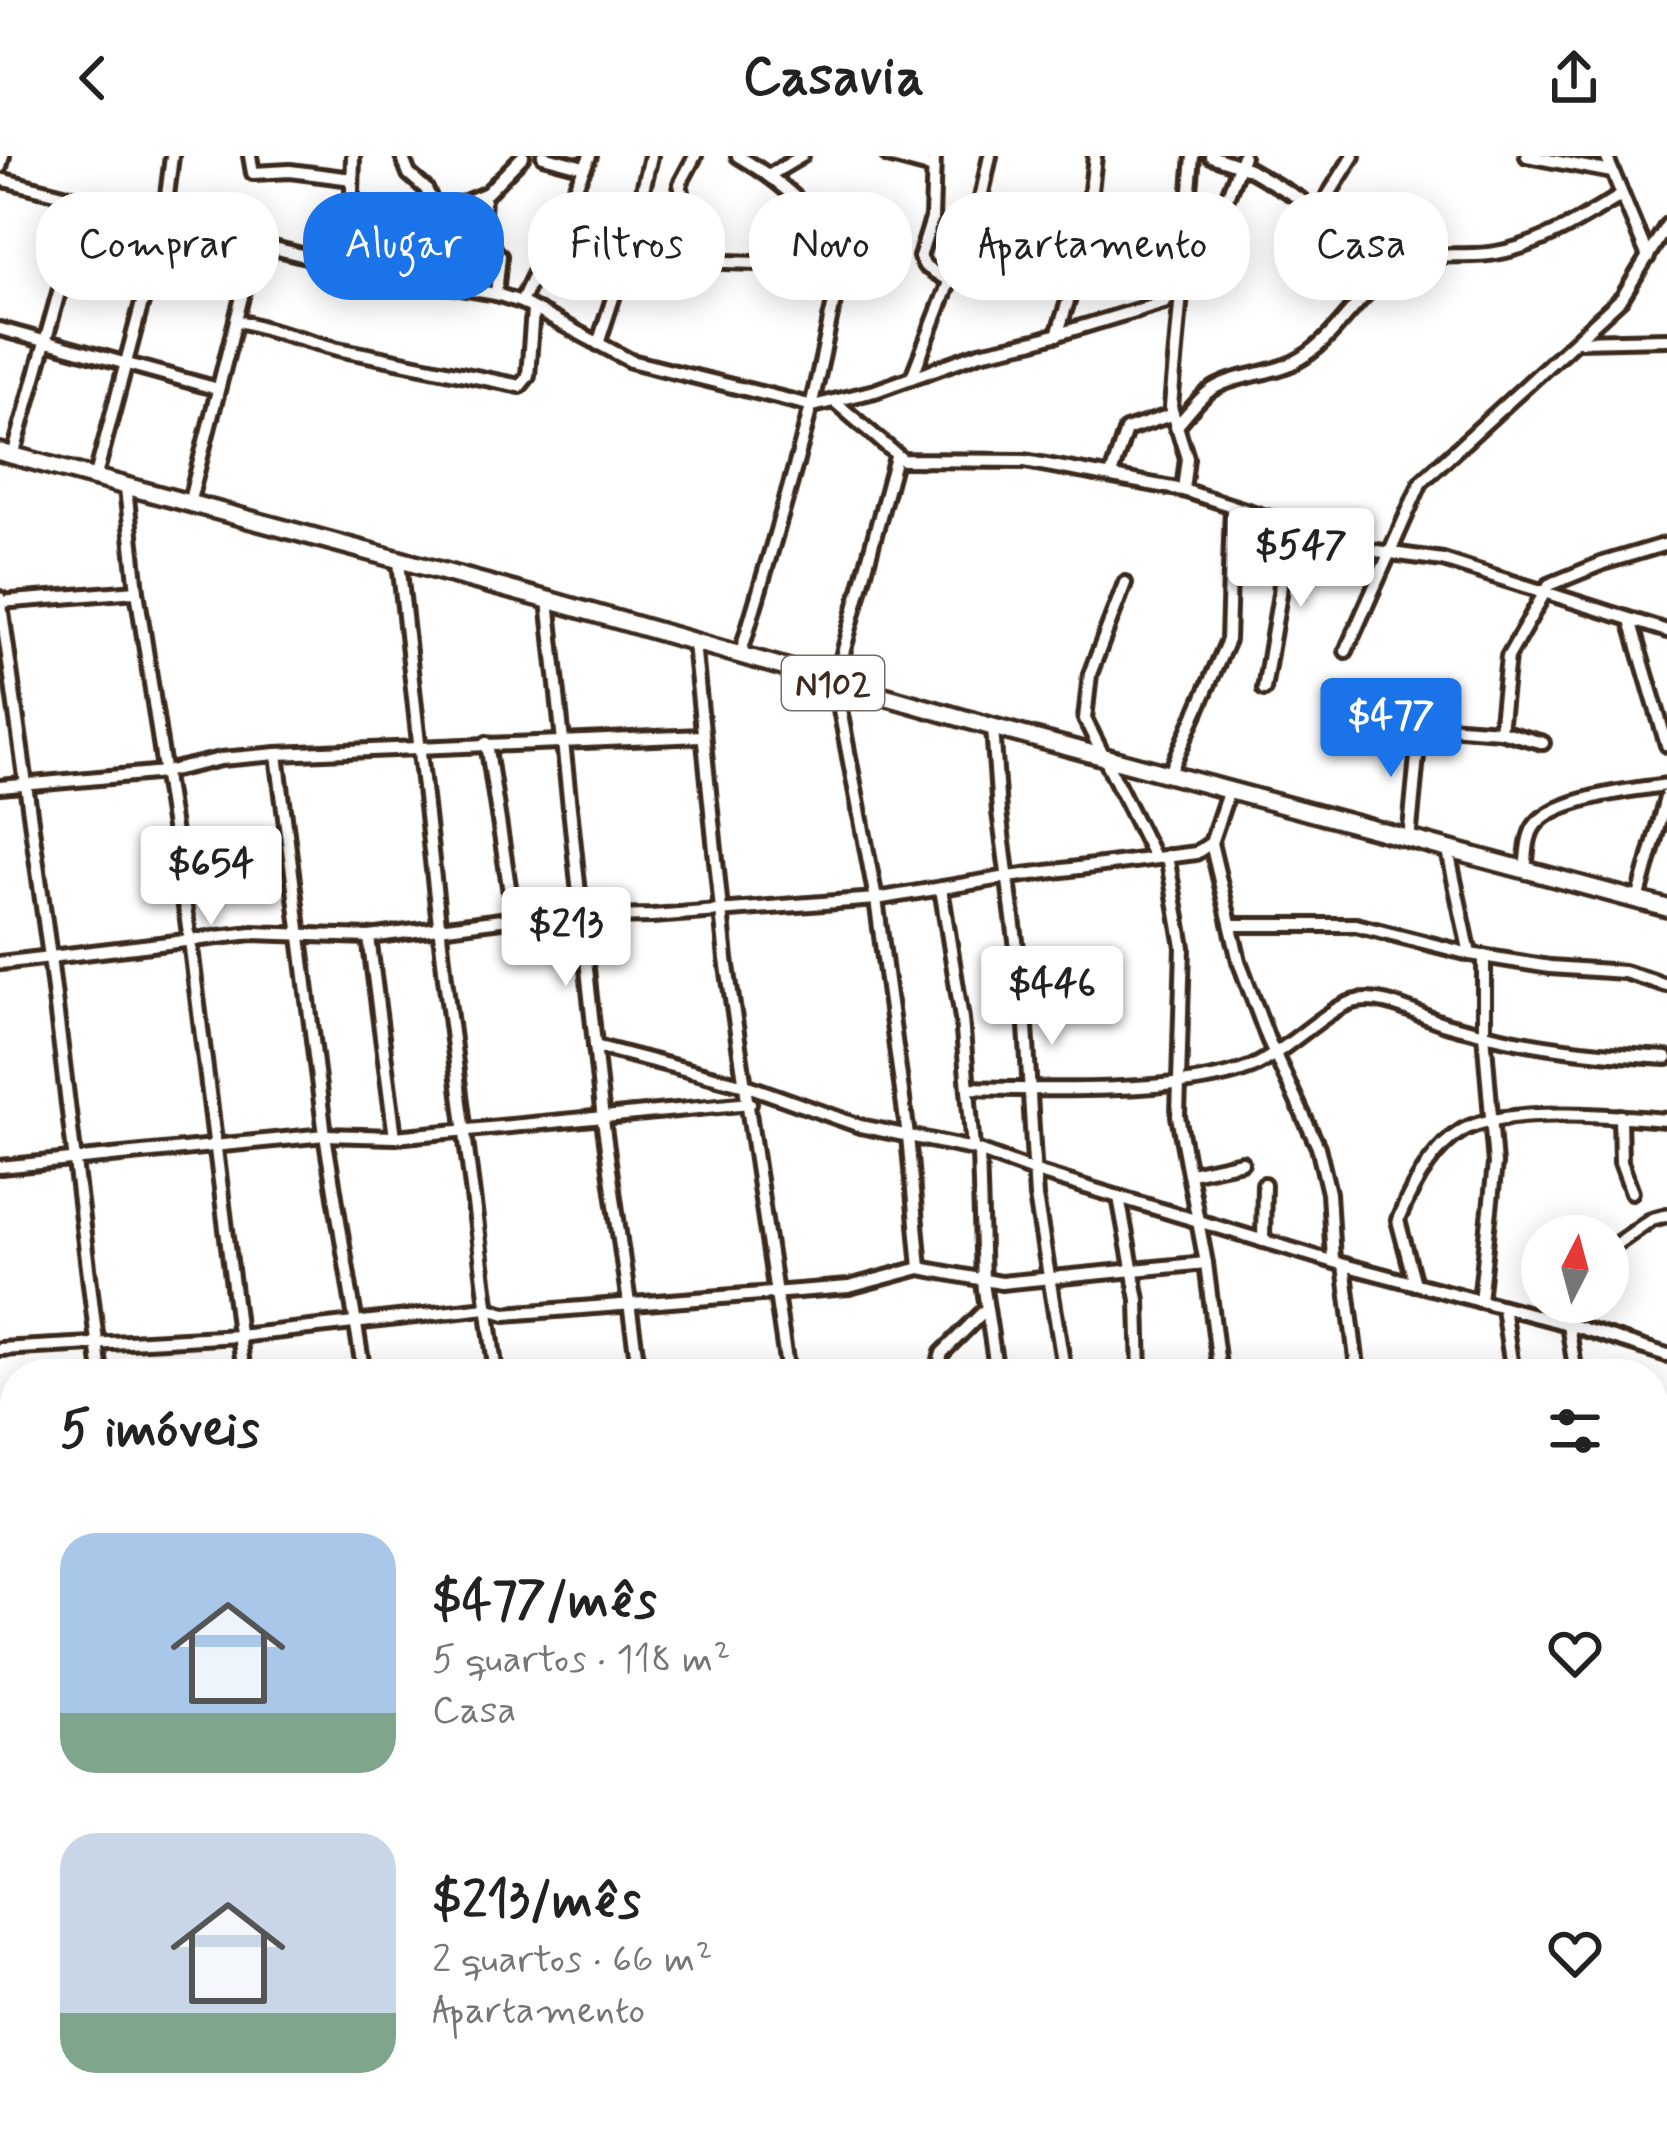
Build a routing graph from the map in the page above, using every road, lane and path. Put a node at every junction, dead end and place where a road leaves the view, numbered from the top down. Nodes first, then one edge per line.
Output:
1 (3, 156) edge
2 (172, 156) edge
3 (250, 156) edge
4 (353, 156) edge
5 (403, 156) edge
6 (523, 156) edge
7 (543, 156) edge
8 (650, 156) edge
9 (694, 156) edge
10 (738, 156) edge
11 (802, 156) edge
12 (888, 156) edge
13 (990, 156) edge
14 (1095, 156) edge
15 (1193, 156) edge
16 (1211, 156) edge
17 (1353, 156) edge
18 (1527, 156) edge
19 (1606, 156) edge
20 (1241, 160) edge
21 (587, 161) edge
22 (934, 162) edge
23 (0, 167) edge
24 (1612, 172) junction
25 (770, 175) junction
26 (0, 179) edge
27 (352, 179) junction
28 (53, 192) edge
29 (168, 192) edge
30 (352, 192) edge
31 (427, 192) edge
32 (487, 192) edge
33 (572, 192) edge
34 (642, 192) edge
35 (682, 192) edge
36 (982, 192) edge
37 (1189, 192) edge
38 (1230, 192) edge
39 (1291, 192) edge
40 (1330, 192) edge
41 (1622, 195) junction
42 (1667, 225) edge
43 (1657, 251) edge
44 (1448, 255) edge
45 (936, 273) edge
46 (528, 287) edge
47 (504, 297) edge
48 (55, 300) edge
49 (143, 300) edge
50 (241, 300) edge
51 (612, 300) edge
52 (942, 300) edge
53 (1163, 300) edge
54 (1179, 300) edge
55 (1357, 300) edge
56 (521, 302) junction
57 (533, 310) junction
58 (236, 320) junction
59 (0, 329) edge
60 (1057, 335) junction
61 (1667, 339) edge
62 (43, 341) junction
63 (1576, 341) junction
64 (598, 344) junction
65 (126, 362) junction
66 (912, 377) junction
67 (218, 389) junction
68 (834, 400) junction
69 (813, 406) junction
70 (1173, 421) junction
71 (7, 454) edge
72 (896, 457) junction
73 (1111, 476) junction
74 (95, 479) junction
75 (126, 488) junction
76 (1183, 490) junction
77 (189, 504) junction
78 (1232, 507) junction
79 (1286, 524) junction
80 (1667, 544) edge
81 (1387, 554) junction
82 (399, 562) junction
83 (1125, 583) dead end
84 (137, 591) junction
85 (1544, 594) junction
86 (548, 600) junction
87 (0, 601) edge
88 (1630, 620) junction
89 (1667, 632) edge
90 (694, 644) junction
91 (1346, 651) dead end
92 (740, 656) junction
93 (835, 683) junction
94 (1264, 689) dead end
95 (993, 727) junction
96 (1500, 731) junction
97 (702, 736) junction
98 (561, 740) junction
99 (487, 743) junction
100 (1543, 743) dead end
101 (1667, 745) edge
102 (420, 746) junction
103 (278, 754) junction
104 (1106, 758) junction
105 (165, 772) junction
106 (1169, 775) junction
107 (26, 785) junction
108 (0, 787) edge
109 (1229, 790) junction
110 (1667, 790) edge
111 (1409, 840) junction
112 (1211, 843) junction
113 (1448, 851) junction
114 (1160, 856) junction
115 (1525, 871) junction
116 (1007, 877) junction
117 (941, 888) junction
118 (876, 899) junction
119 (1638, 901) junction
120 (1667, 908) edge
121 (721, 910) junction
122 (582, 917) junction
123 (514, 919) junction
124 (439, 926) junction
125 (1231, 926) junction
126 (301, 932) junction
127 (369, 937) junction
128 (190, 940) junction
129 (1470, 954) junction
130 (1484, 956) junction
131 (50, 957) junction
132 (0, 963) edge
133 (1667, 985) edge
134 (1484, 1033) junction
135 (596, 1046) junction
136 (1276, 1056) junction
137 (1667, 1058) edge
138 (1180, 1082) junction
139 (746, 1084) junction
140 (968, 1088) junction
141 (1032, 1090) junction
142 (750, 1103) junction
143 (1620, 1116) junction
144 (603, 1120) junction
145 (1667, 1120) edge
146 (1490, 1121) junction
147 (464, 1127) junction
148 (326, 1135) junction
149 (908, 1136) junction
150 (395, 1137) junction
151 (213, 1146) junction
152 (976, 1150) junction
153 (74, 1161) junction
154 (1242, 1162) dead end
155 (0, 1167) edge
156 (1036, 1172) junction
157 (1191, 1173) junction
158 (1264, 1184) dead end
159 (1632, 1192) dead end
160 (1119, 1197) junction
161 (1667, 1215) edge
162 (1198, 1221) junction
163 (1629, 1235) edge
164 (1263, 1241) junction
165 (1206, 1263) junction
166 (1339, 1263) junction
167 (920, 1268) junction
168 (1133, 1268) junction
169 (1048, 1276) junction
170 (982, 1283) junction
171 (1415, 1284) junction
172 (774, 1293) junction
173 (1480, 1301) junction
174 (629, 1302) junction
175 (486, 1308) junction
176 (1503, 1308) junction
177 (986, 1310) junction
178 (356, 1322) junction
179 (1568, 1324) junction
180 (238, 1336) junction
181 (97, 1346) junction
182 (0, 1349) edge
183 (1667, 1355) edge
184 (99, 1359) edge
185 (242, 1359) edge
186 (362, 1359) edge
187 (494, 1359) edge
188 (637, 1359) edge
189 (785, 1359) edge
190 (941, 1359) edge
191 (995, 1359) edge
192 (1062, 1359) edge
193 (1139, 1359) edge
194 (1218, 1359) edge
195 (1355, 1359) edge
196 (1511, 1359) edge
197 (1574, 1359) edge

1 - 23 street
2 - 29 street
3 - 27 street
4 - 27 street
5 - 31 street
6 - 32 street
7 - 21 street
8 - 34 street
9 - 35 street
10 - 25 street
11 - 25 street
12 - 22 street
13 - 36 street
14 - 60 street
15 - 37 street
16 - 20 street
17 - 40 street
18 - 24 street
19 - 24 street
20 - 38 street
20 - 39 street
21 - 33 street
22 - 45 street
24 - 41 street
25 - 69 street
26 - 28 street
27 - 30 street
41 - 43 street
41 - 44 street
42 - 43 street
43 - 63 street
46 - 56 street
47 - 56 street
48 - 62 street
49 - 65 street
50 - 58 street
51 - 64 street
52 - 66 street
53 - 60 street
54 - 70 street
55 - 70 street
56 - 57 street
57 - 58 street
57 - 64 street
58 - 67 street
59 - 62 street
60 - 66 street
61 - 63 street
62 - 65 street
62 - 71 street
63 - 81 street
64 - 69 street
65 - 67 street
65 - 74 street
66 - 68 street
67 - 77 street
68 - 69 street
68 - 72 street
69 - 92 street
70 - 73 street
70 - 76 street
71 - 74 main road, N102
72 - 73 street
72 - 93 street
73 - 76 street
74 - 75 main road, N102
75 - 77 main road, N102
75 - 84 street
76 - 78 street
77 - 82 main road, N102
78 - 79 street
78 - 106 street
79 - 81 street
79 - 94 street
80 - 85 street
81 - 85 street
81 - 91 street
82 - 86 main road, N102
82 - 102 street
83 - 104 street
84 - 87 street
84 - 105 street
85 - 88 street
85 - 96 street
86 - 90 main road, N102
86 - 98 street
87 - 107 street
88 - 89 street
88 - 101 street
90 - 92 main road, N102
90 - 97 street
92 - 93 main road, N102
93 - 95 main road, N102
93 - 118 street
95 - 104 main road, N102
95 - 116 street
96 - 100 street
96 - 111 street
97 - 98 street
97 - 121 street
98 - 99 street
98 - 122 street
99 - 102 street
99 - 123 street
102 - 103 street
102 - 124 street
103 - 105 street
103 - 126 street
104 - 106 main road, N102
104 - 114 street
105 - 107 street
105 - 128 street
106 - 109 main road, N102
107 - 108 street
107 - 131 street
109 - 111 main road, N102
109 - 112 street
110 - 115 street
110 - 119 street
111 - 113 main road, N102
112 - 114 street
112 - 125 street
113 - 115 main road, N102
113 - 129 street
114 - 116 street
114 - 138 street
115 - 119 main road, N102
116 - 117 street
116 - 141 street
117 - 118 street
117 - 140 street
118 - 121 street
118 - 149 street
119 - 120 main road, N102
121 - 122 street
121 - 139 street
122 - 123 street
122 - 135 street
123 - 124 street
124 - 127 street
124 - 147 street
125 - 129 street
125 - 136 street
126 - 127 street
126 - 128 street
126 - 148 street
127 - 150 street
128 - 131 street
128 - 151 street
129 - 130 street
130 - 133 street
130 - 134 street
131 - 132 street
131 - 153 street
134 - 136 street
134 - 137 street
134 - 146 street
135 - 139 street
135 - 144 street
136 - 138 street
136 - 166 street
138 - 141 street
138 - 157 street
139 - 142 street
139 - 149 street
140 - 141 street
140 - 152 street
141 - 156 street
142 - 144 street
142 - 172 street
143 - 145 street
143 - 146 street
143 - 159 street
144 - 147 street
144 - 174 street
146 - 171 street
146 - 173 street
147 - 150 street
147 - 175 street
148 - 150 street
148 - 151 street
148 - 178 street
149 - 152 street
149 - 167 street
151 - 153 street
151 - 180 street
152 - 156 street
152 - 170 street
153 - 155 street
153 - 181 street
154 - 157 street
156 - 160 street
156 - 169 street
157 - 162 street
158 - 164 street
160 - 162 street
160 - 168 street
161 - 163 street
162 - 164 street
162 - 165 street
164 - 166 street
165 - 168 street
165 - 194 street
166 - 171 street
166 - 195 street
167 - 170 street
167 - 172 street
168 - 169 street
168 - 193 street
169 - 170 street
169 - 192 street
170 - 177 street
171 - 173 street
172 - 174 street
172 - 189 street
173 - 176 street
174 - 175 street
174 - 188 street
175 - 178 street
175 - 187 street
176 - 179 street
176 - 196 street
177 - 190 street
177 - 191 street
178 - 180 street
178 - 186 street
179 - 183 street
179 - 197 street
180 - 181 street
180 - 185 street
181 - 182 street
181 - 184 street

